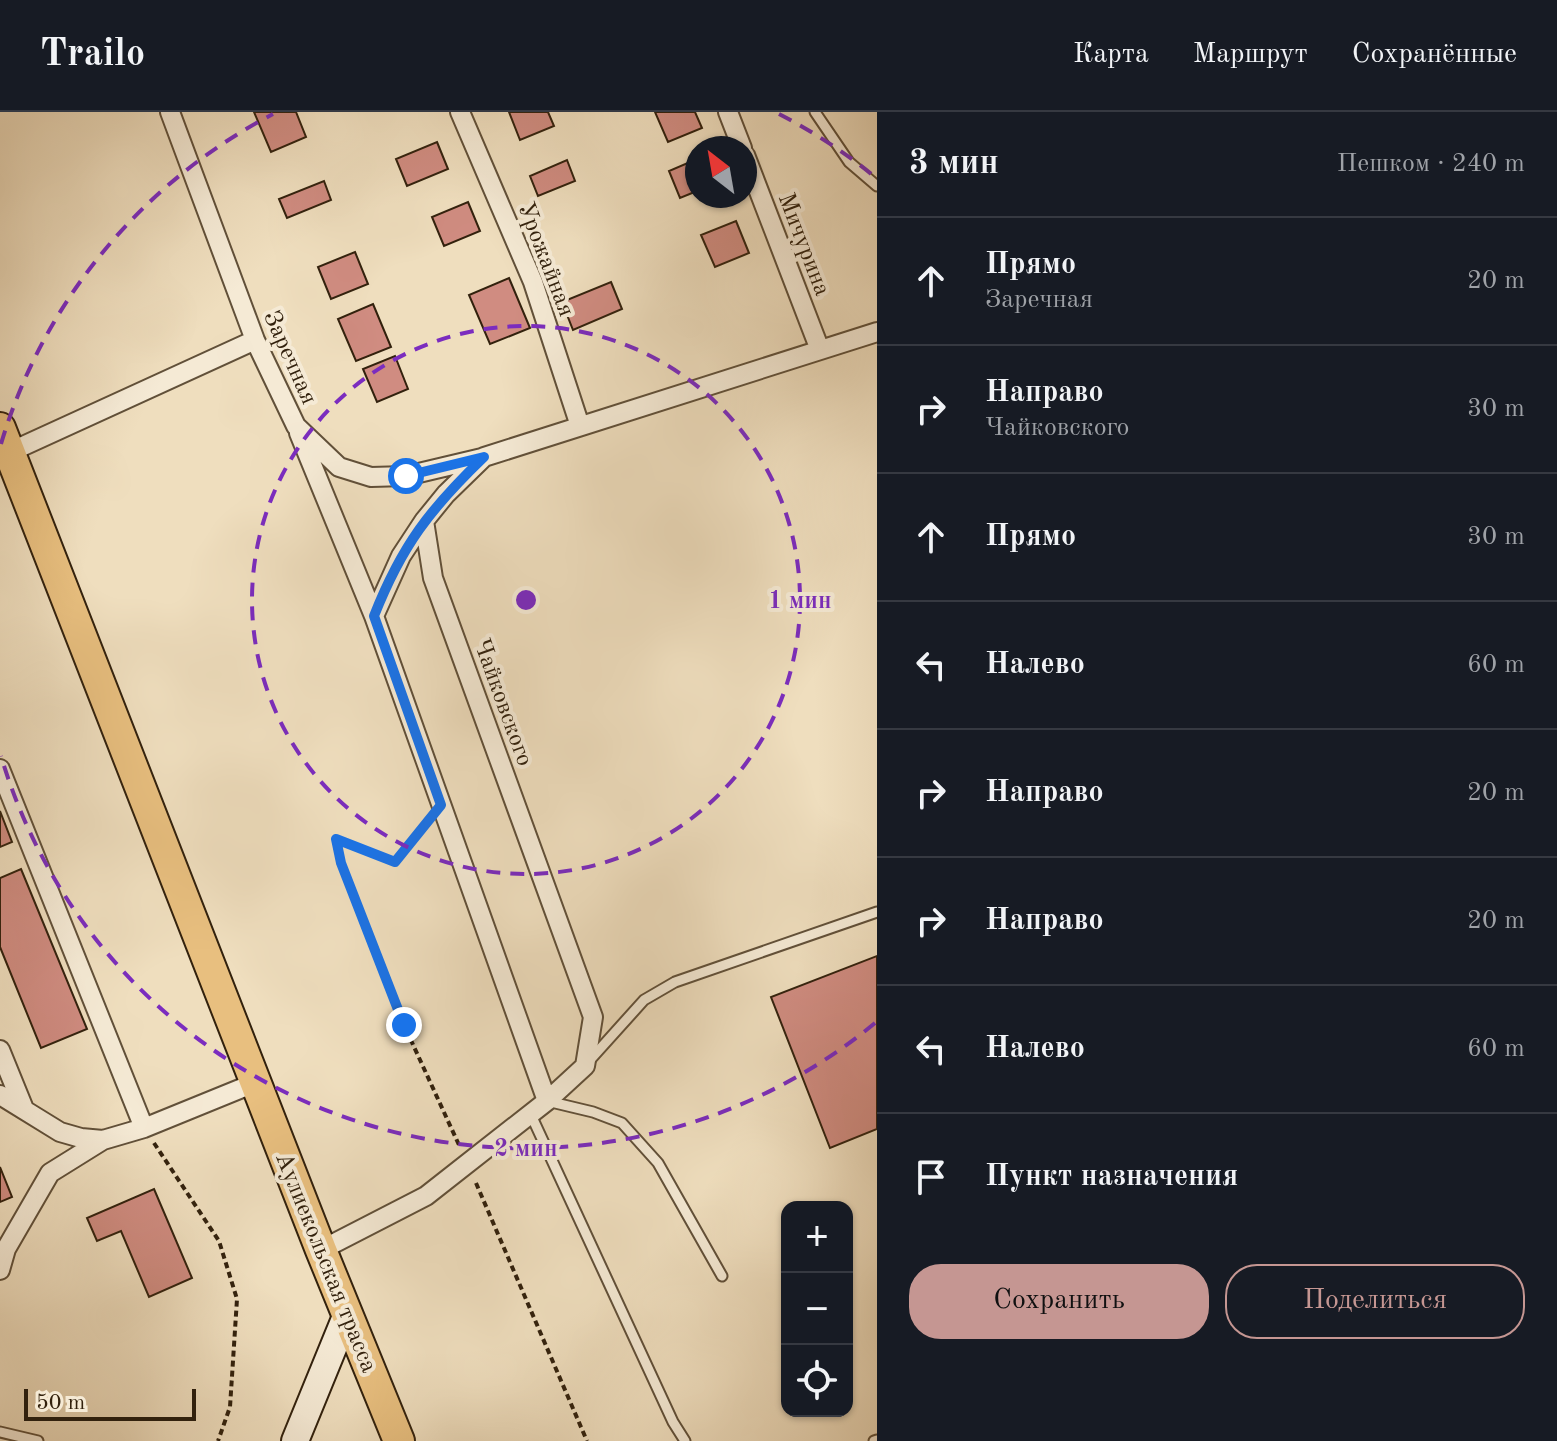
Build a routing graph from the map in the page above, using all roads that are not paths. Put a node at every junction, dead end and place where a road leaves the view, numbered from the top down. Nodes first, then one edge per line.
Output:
1 (170, 112) edge
2 (460, 112) edge
3 (728, 112) edge
4 (815, 112) edge
5 (737, 136) edge
6 (757, 186) edge
7 (877, 186) edge
8 (877, 332) edge
9 (255, 340) junction
10 (820, 350) junction
11 (296, 426) junction
12 (580, 426) junction
13 (5, 440) edge
14 (484, 457) junction
15 (424, 521) junction
16 (374, 616) junction
17 (0, 769) edge
18 (877, 912) edge
19 (0, 1050) edge
20 (585, 1066) junction
21 (257, 1082) junction
22 (0, 1095) edge
23 (547, 1101) junction
24 (24, 1109) junction
25 (531, 1115) junction
26 (144, 1128) junction
27 (103, 1140) junction
28 (321, 1250) junction
29 (0, 1270) edge
30 (722, 1276) dead end
31 (347, 1314) junction
32 (0, 1432) edge
33 (38, 1441) edge
34 (295, 1441) edge
35 (399, 1441) edge
36 (685, 1441) edge

1 - 9 street, Заречная
2 - 12 street, Урожайная
3 - 5 street
4 - 7 lane
6 - 10 street, Мичурина
8 - 10 street
9 - 11 street, Заречная
9 - 13 street
10 - 12 street
11 - 14 street, Заречная
11 - 16 street
12 - 14 street
13 - 21 highway, Аулиекольская трасса
14 - 15 street
15 - 16 street
15 - 20 street, Чайковского
16 - 23 street
17 - 26 street
18 - 20 lane
19 - 24 street
20 - 23 street
21 - 26 street
21 - 28 highway, Аулиекольская трасса
22 - 24 street
23 - 25 street
23 - 30 lane
24 - 27 street
25 - 28 street
25 - 36 lane
26 - 27 street
27 - 29 street
28 - 31 highway, Аулиекольская трасса
31 - 34 main road
31 - 35 highway, Аулиекольская трасса
32 - 33 lane

